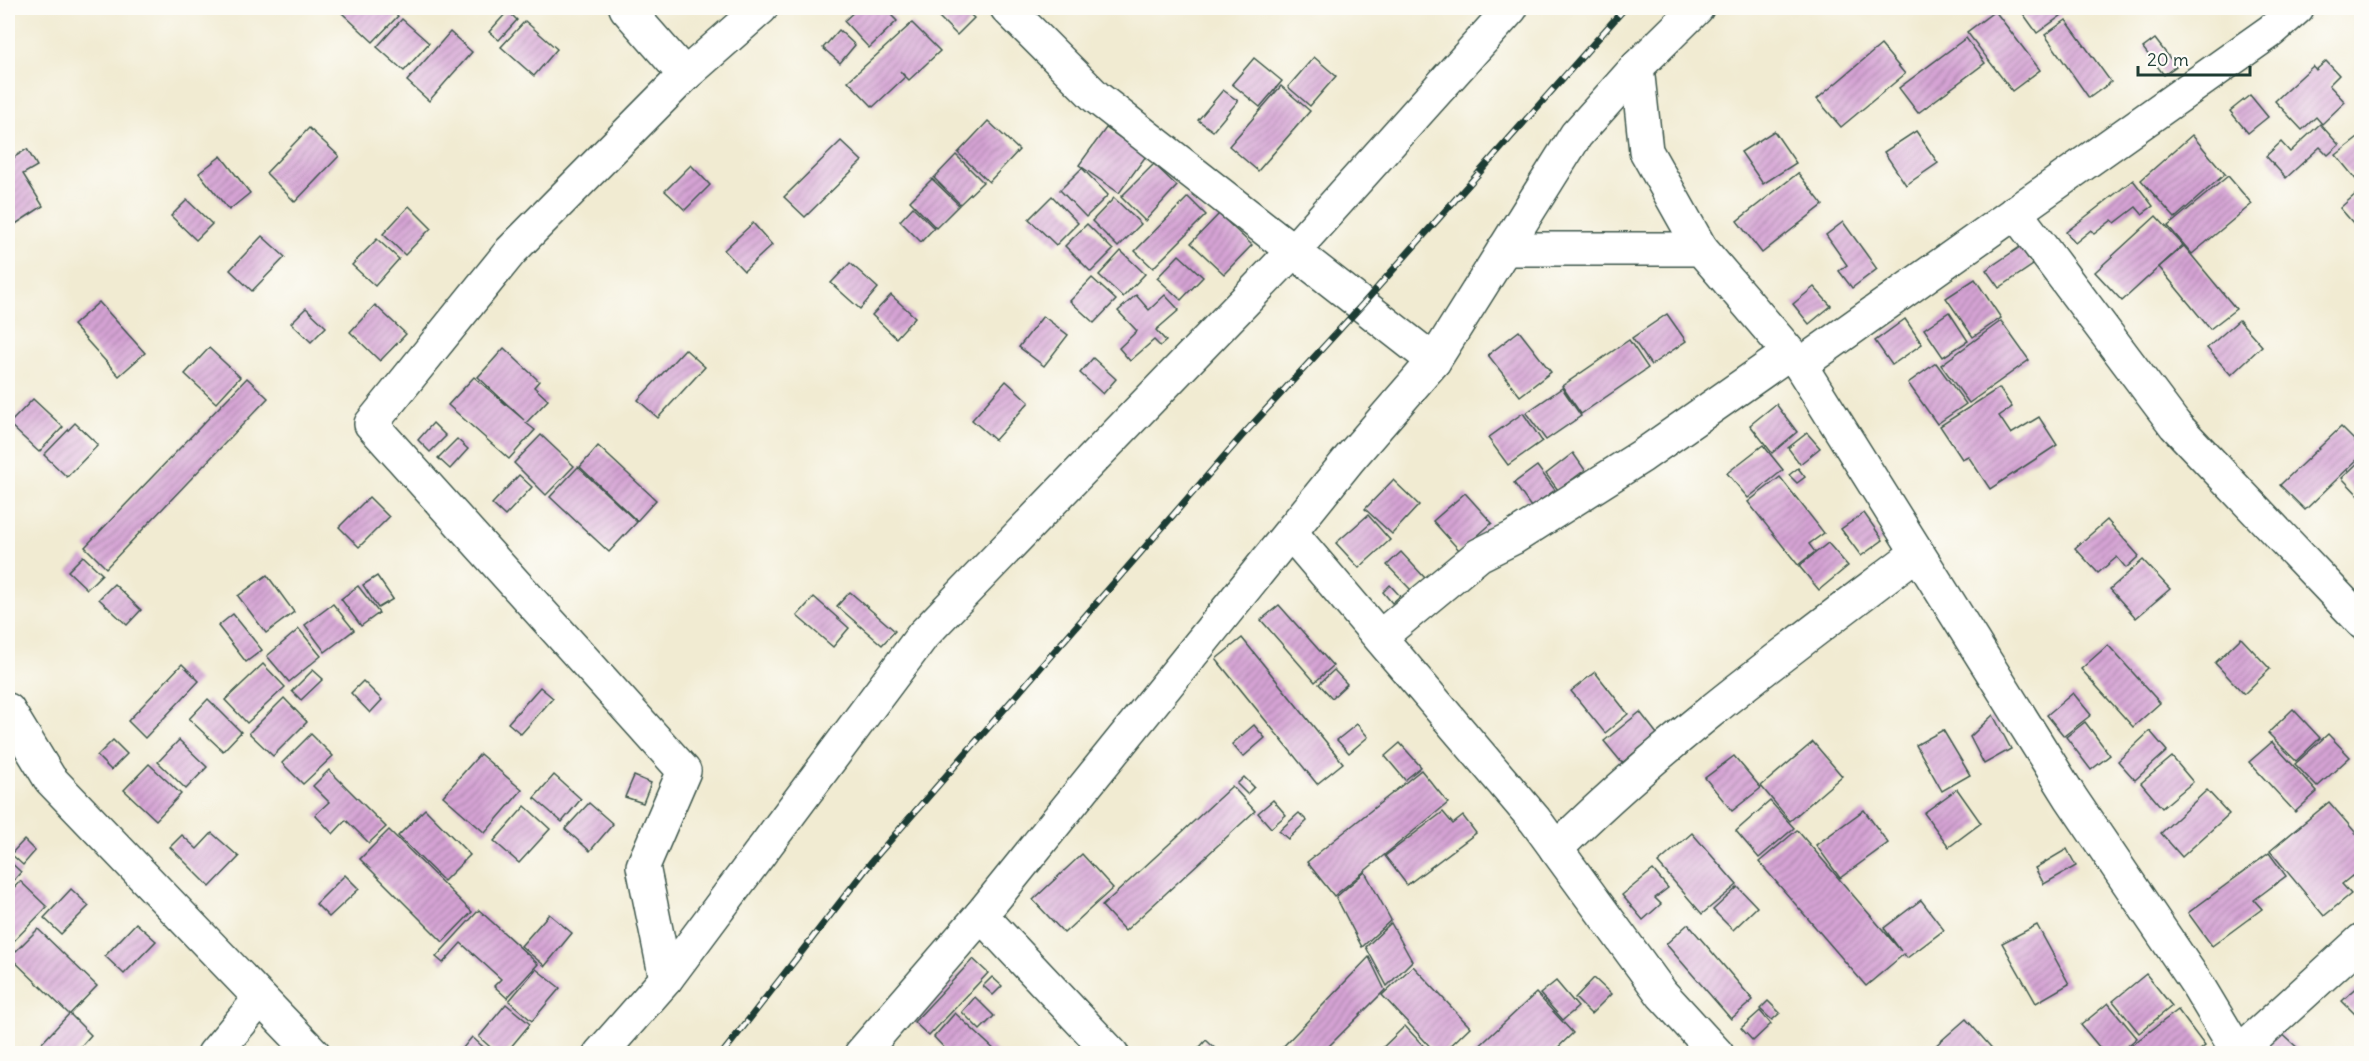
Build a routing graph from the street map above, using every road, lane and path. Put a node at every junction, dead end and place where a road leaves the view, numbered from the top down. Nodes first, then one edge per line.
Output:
1 (626, 8) edge
2 (761, 8) edge
3 (1007, 8) edge
4 (1511, 8) edge
5 (1698, 8) edge
6 (2297, 8) edge
7 (1637, 67) junction
8 (685, 75) junction
9 (2015, 212) junction
10 (1504, 249) junction
11 (1701, 249) junction
12 (1293, 251) junction
13 (1795, 359) junction
14 (1434, 361) junction
15 (1291, 533) junction
16 (1917, 553) junction
17 (2361, 622) edge
18 (1380, 637) junction
19 (8, 710) edge
20 (1556, 849) junction
21 (981, 915) junction
22 (2361, 940) edge
23 (666, 979) junction
24 (260, 999) junction
25 (214, 1053) edge
26 (314, 1053) edge
27 (600, 1053) edge
28 (861, 1053) edge
29 (1112, 1053) edge
30 (1717, 1053) edge
31 (2238, 1053) edge

1 - 8 street
2 - 8 street
3 - 12 street
4 - 12 street
5 - 7 street
6 - 9 street
7 - 10 street
7 - 11 street
8 - 23 street
9 - 13 street
9 - 17 street
10 - 11 street
10 - 14 street
11 - 13 street
12 - 14 street
12 - 23 street
13 - 16 street
13 - 18 street
14 - 15 street
15 - 18 street
15 - 21 street
16 - 20 street
16 - 31 street
18 - 20 street
19 - 24 street
20 - 30 street
21 - 28 street
21 - 29 street
22 - 31 street
23 - 27 street
24 - 25 street
24 - 26 street

